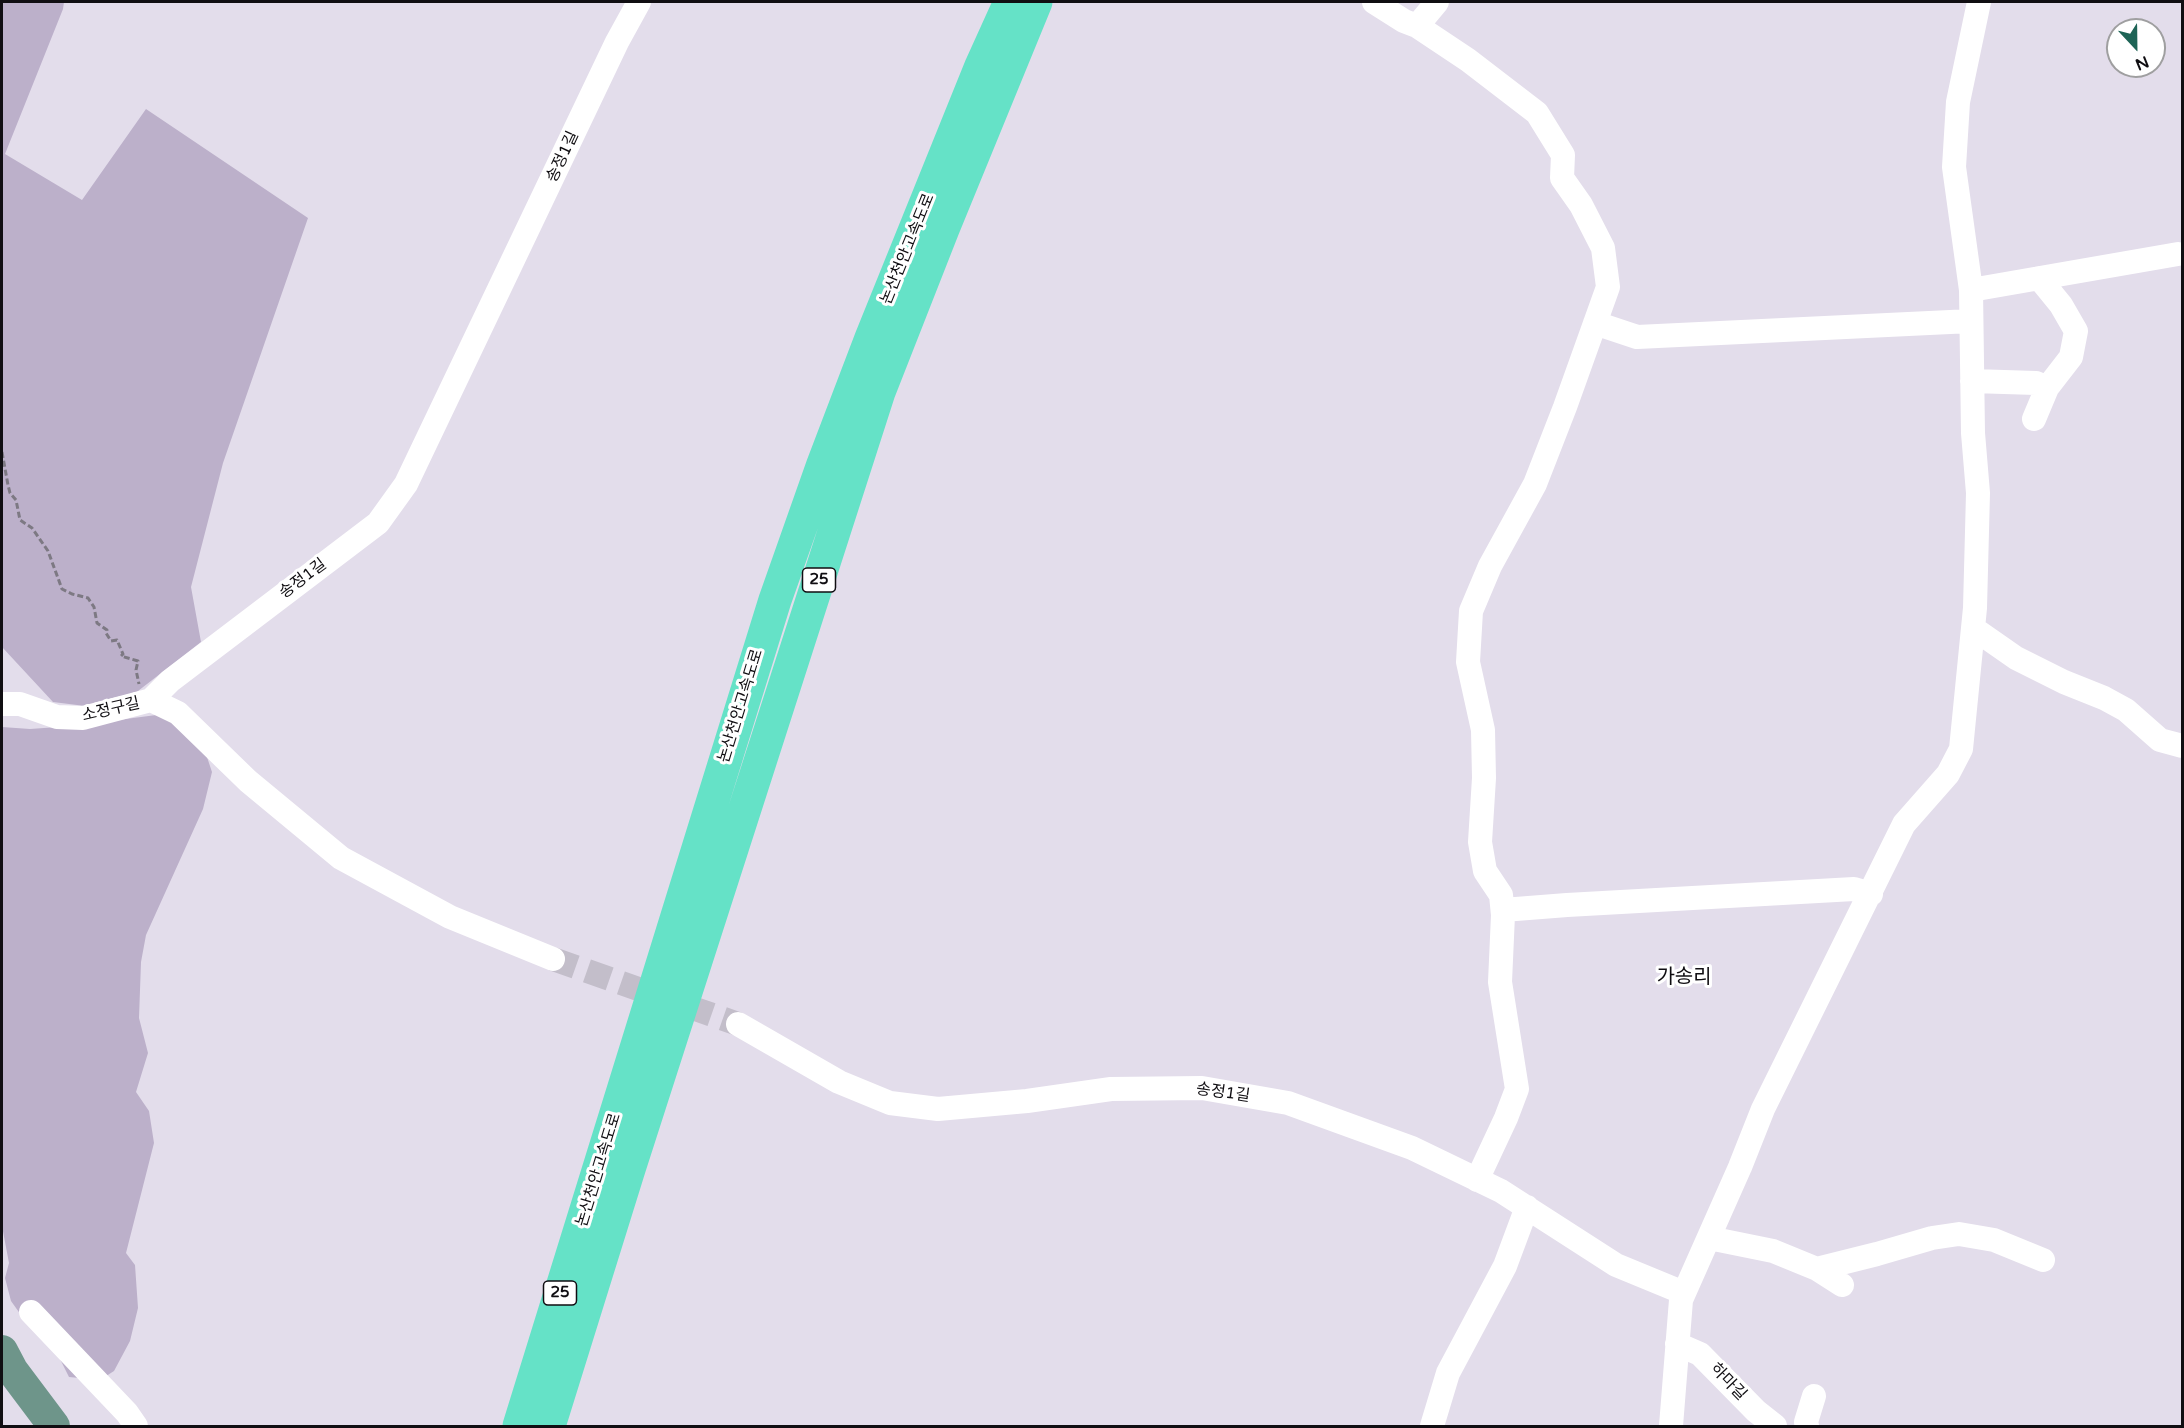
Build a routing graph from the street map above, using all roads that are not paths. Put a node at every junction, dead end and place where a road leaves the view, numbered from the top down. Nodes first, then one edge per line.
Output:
1 (639, 2) edge
2 (1011, 2) edge
3 (1036, 2) edge
4 (1374, 2) edge
5 (1437, 2) edge
6 (1979, 2) edge
7 (1418, 26) junction
8 (2178, 254) dead end
9 (2039, 278) junction
10 (1971, 290) junction
11 (1971, 321) junction
12 (1594, 323) junction
13 (1972, 381) junction
14 (2048, 388) junction
15 (2034, 419) dead end
16 (1973, 627) junction
17 (149, 701) junction
18 (2, 704) edge
19 (2182, 746) edge
20 (1870, 894) junction
21 (1503, 910) junction
22 (553, 959) tunnel mouth
23 (738, 1024) tunnel mouth
24 (616, 1165) junction
25 (1477, 1180) junction
26 (1527, 1207) junction
27 (1709, 1238) junction
28 (2043, 1260) dead end
29 (1817, 1269) junction
30 (1842, 1285) dead end
31 (1684, 1293) junction
32 (31, 1312) dead end
33 (1677, 1344) junction
34 (1815, 1396) dead end
35 (136, 1426) edge
36 (519, 1426) edge
37 (549, 1426) edge
38 (1432, 1426) edge
39 (1671, 1426) edge
40 (1775, 1426) edge
41 (1807, 1426) edge

1 - 17 street, 송정1길
2 - 24 highway, 논산천안고속도로 / 25
3 - 24 highway, 논산천안고속도로 / 25
4 - 7 street
5 - 7 street
6 - 10 street
7 - 12 street
8 - 9 street
9 - 10 street
9 - 14 street
10 - 11 street
11 - 12 street
11 - 13 street
12 - 21 street
13 - 14 street
13 - 16 street
14 - 15 street
16 - 19 street
16 - 20 street
17 - 18 street, 소정구길
17 - 22 street
20 - 21 street
20 - 27 street
21 - 25 street
23 - 25 street, 송정1길
24 - 36 highway, 논산천안고속도로 / 25
24 - 37 highway, 논산천안고속도로 / 25
25 - 26 street, 송정1길
26 - 31 street, 송정1길
26 - 38 street
27 - 29 street
27 - 31 street
28 - 29 street
29 - 30 street
31 - 33 street
32 - 35 street
33 - 39 street
33 - 40 street, 하마길
34 - 41 street

